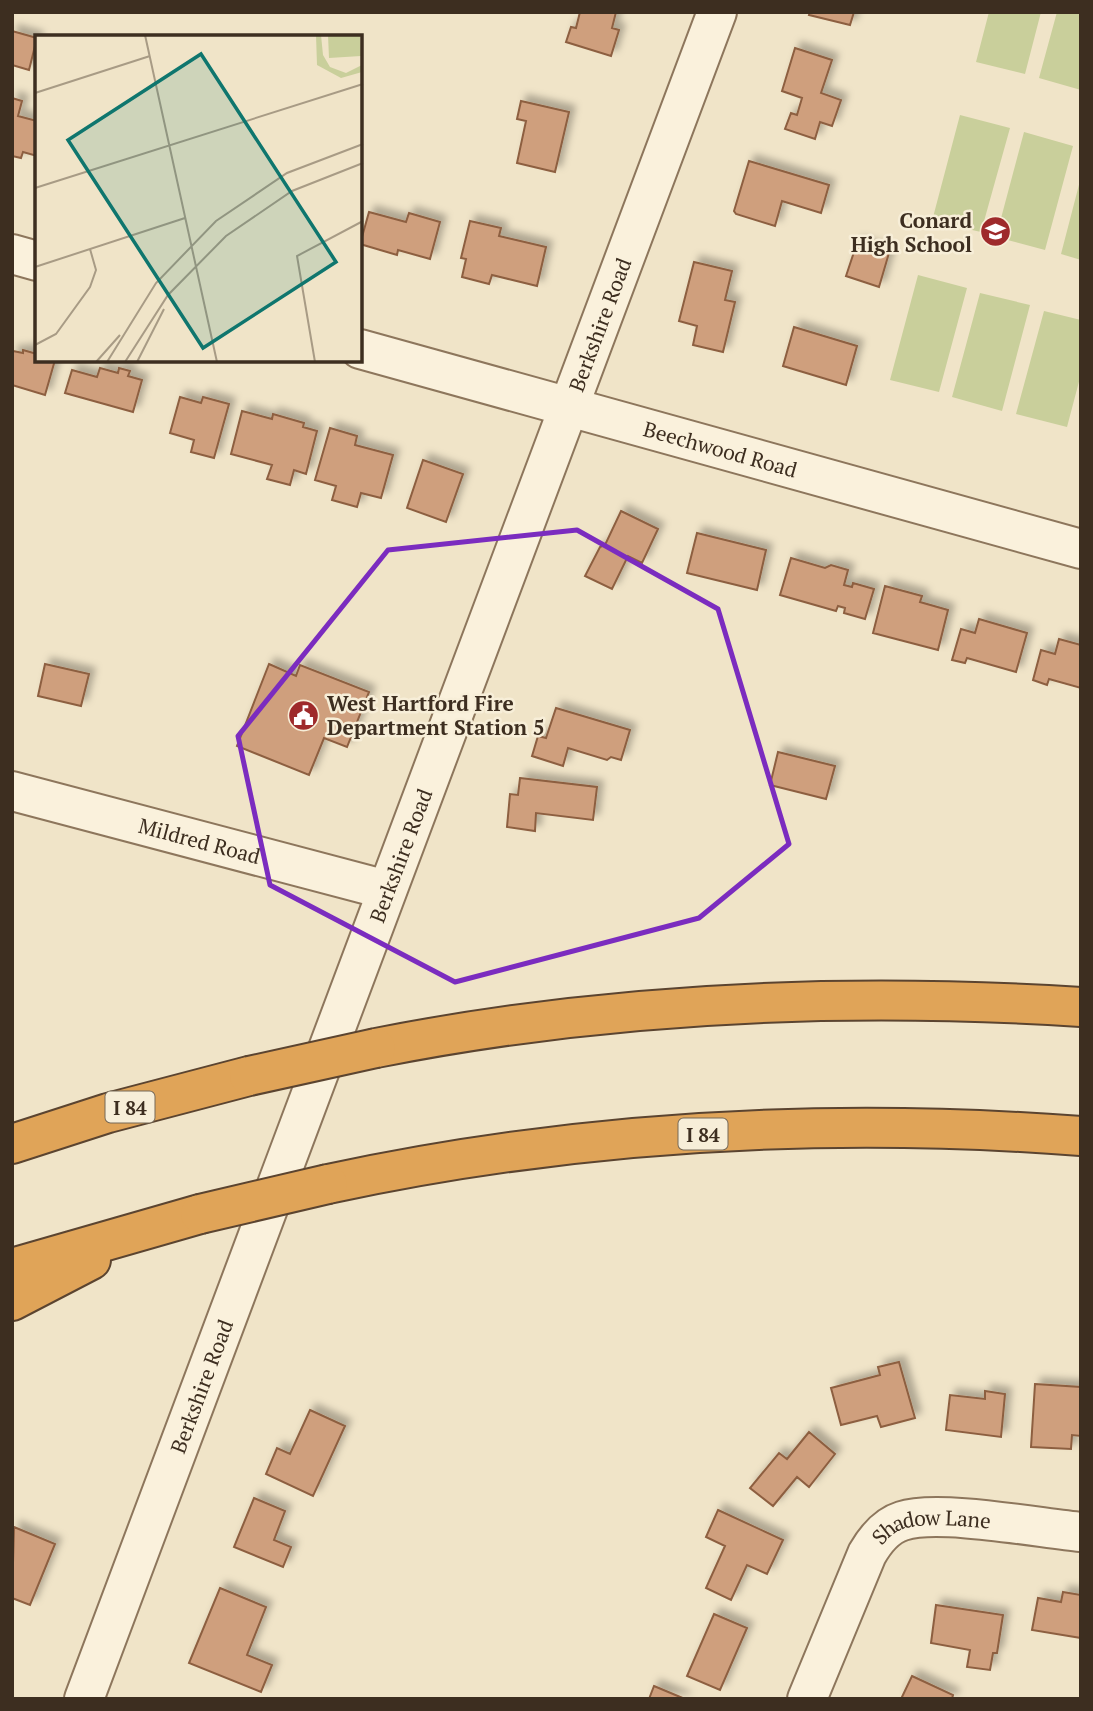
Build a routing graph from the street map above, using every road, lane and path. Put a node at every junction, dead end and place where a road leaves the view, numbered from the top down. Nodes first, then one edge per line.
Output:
1 (717, 12) edge
2 (12, 254) edge
3 (35, 260) edge
4 (362, 350) edge
5 (569, 406) junction
6 (1081, 549) edge
7 (12, 791) edge
8 (387, 890) junction
9 (1081, 1007) edge
10 (1081, 1136) edge
11 (12, 1144) edge
12 (137, 1230) junction
13 (12, 1268) edge
14 (12, 1301) edge
15 (1081, 1532) edge
16 (84, 1699) edge
17 (807, 1699) edge

1 - 5 street, Berkshire Road
2 - 3 street
4 - 5 street, Beechwood Road
5 - 6 street, Beechwood Road
5 - 8 street, Berkshire Road
7 - 8 street, Mildred Road
8 - 16 street, Berkshire Road
9 - 11 highway, I 84, bridge
10 - 12 highway, I 84, bridge
12 - 13 highway, I 84
12 - 14 highway
15 - 17 street, Shadow Lane

